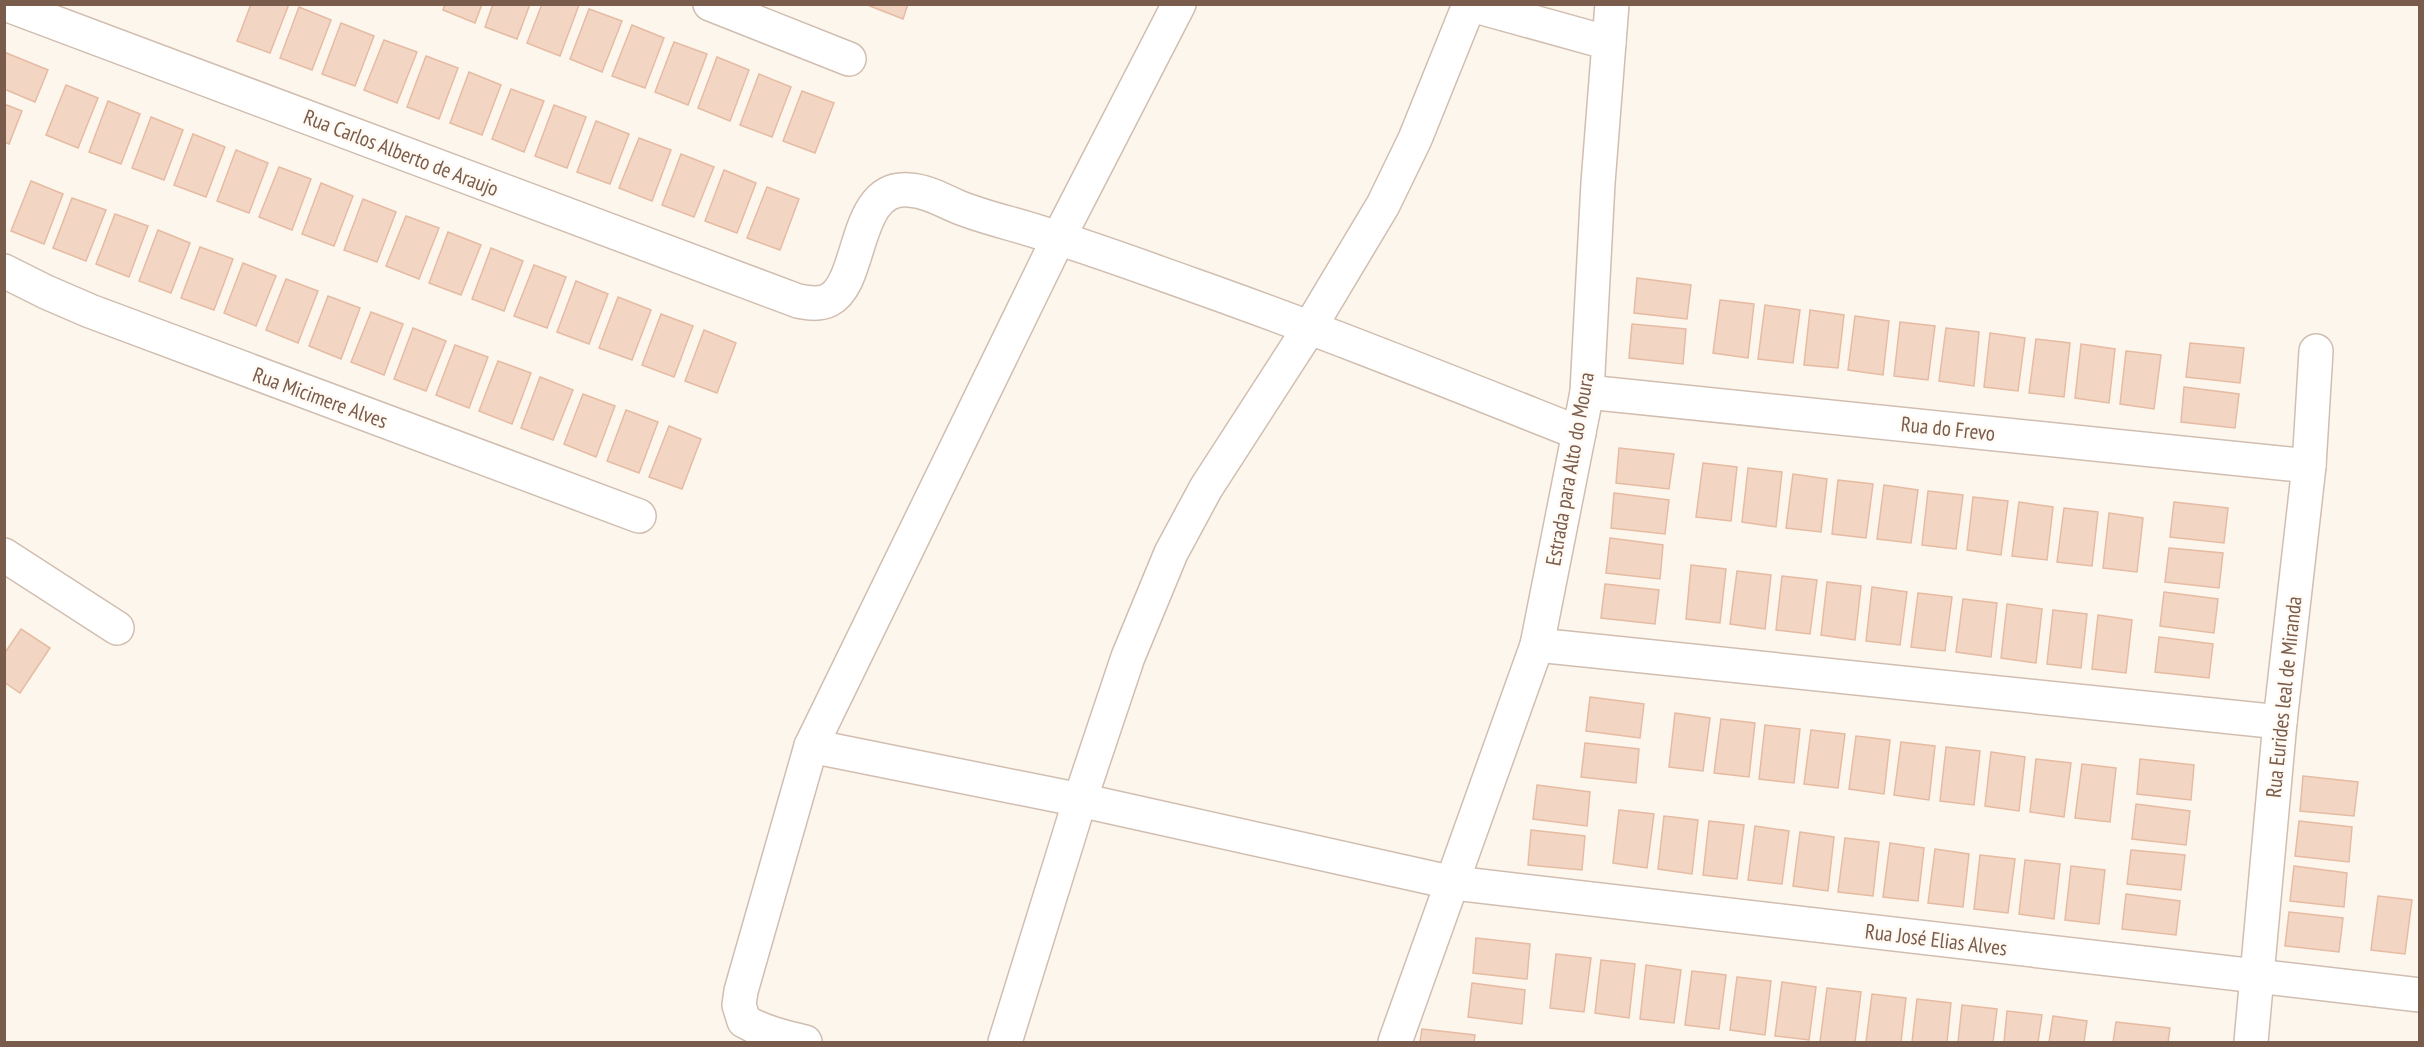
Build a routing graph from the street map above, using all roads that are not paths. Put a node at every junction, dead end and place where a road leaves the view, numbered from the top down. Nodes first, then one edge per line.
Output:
1 (5, 4) edge
2 (710, 4) edge
3 (1179, 4) edge
4 (1612, 4) edge
5 (1468, 5) edge
6 (1609, 43) junction
7 (849, 59) dead end
8 (1059, 237) junction
9 (4, 270) edge
10 (1310, 327) junction
11 (2316, 351) dead end
12 (1587, 392) junction
13 (1579, 433) junction
14 (2309, 466) junction
15 (639, 516) dead end
16 (4, 555) edge
17 (117, 628) dead end
18 (1537, 645) junction
19 (2280, 722) junction
20 (811, 746) junction
21 (1080, 800) junction
22 (1454, 883) junction
23 (2257, 977) junction
24 (2420, 995) edge
25 (805, 1042) edge
26 (1005, 1042) edge
27 (1395, 1042) edge
28 (2251, 1042) edge

1 - 8 street, Rua Carlos Alberto de Araujo
2 - 7 street
3 - 8 street
4 - 6 street, Estrada para Alto do Moura
5 - 6 street
5 - 10 street
6 - 12 street, Estrada para Alto do Moura
8 - 10 street
8 - 20 street
9 - 15 street, Rua Micimere Alves
10 - 13 street
10 - 21 street
11 - 14 street, Rua Eurides leal de Miranda
12 - 13 street, Estrada para Alto do Moura
12 - 14 street, Rua do Frevo
13 - 18 street, Estrada para Alto do Moura
14 - 19 street, Rua Eurides leal de Miranda
16 - 17 street
18 - 19 street
18 - 22 street, Estrada para Alto do Moura
19 - 23 street, Rua Eurides leal de Miranda
20 - 21 street, Rua José Elias Alves
20 - 25 street
21 - 22 street, Rua José Elias Alves
21 - 26 street
22 - 23 street, Rua José Elias Alves
22 - 27 street, Estrada para Alto do Moura
23 - 24 street, Rua José Elias Alves
23 - 28 street, Rua Eurides leal de Miranda

